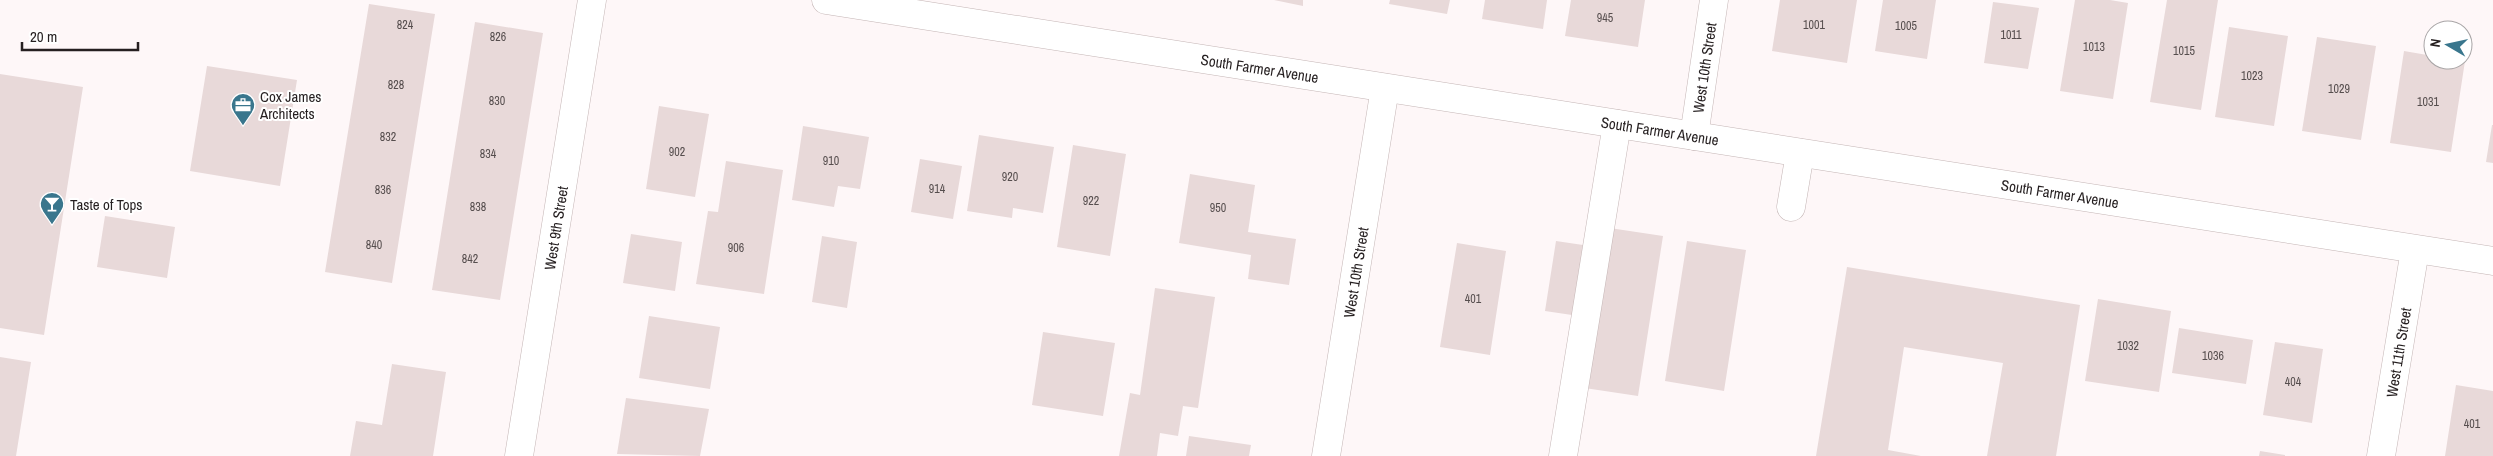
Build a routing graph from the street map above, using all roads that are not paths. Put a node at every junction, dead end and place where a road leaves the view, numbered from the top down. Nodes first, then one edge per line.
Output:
1 (592, 0) edge
2 (826, 0) edge
3 (1714, 0) edge
4 (1385, 88) junction
5 (1617, 124) junction
6 (1694, 136) junction
7 (1800, 153) junction
8 (1791, 207) dead end
9 (2415, 250) junction
10 (2493, 261) edge
11 (519, 456) edge
12 (1326, 456) edge
13 (1563, 456) edge
14 (2381, 456) edge

1 - 11 street, West 9th Street
2 - 4 street, South Farmer Avenue
3 - 6 street, West 10th Street
4 - 5 street, South Farmer Avenue
4 - 12 street, West 10th Street
5 - 6 street, South Farmer Avenue
5 - 13 street
6 - 7 street, South Farmer Avenue
7 - 8 street
7 - 9 street, South Farmer Avenue
9 - 10 street, South Farmer Avenue
9 - 14 street, West 11th Street

